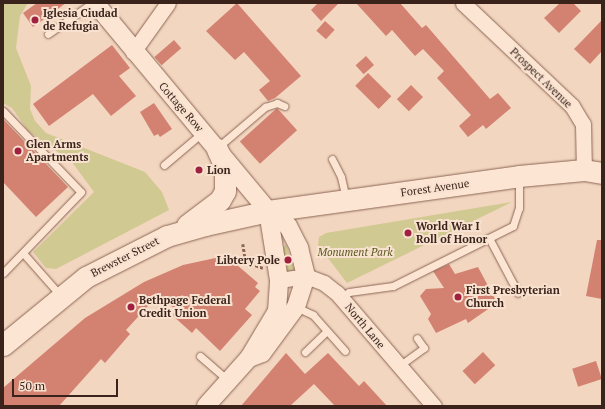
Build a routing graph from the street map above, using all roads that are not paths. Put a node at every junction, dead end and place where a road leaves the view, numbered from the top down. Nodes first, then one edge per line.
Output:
1 (92, 3) edge
2 (95, 3) edge
3 (168, 3) edge
4 (463, 3) edge
5 (48, 34) dead end
6 (133, 52) junction
7 (284, 106) dead end
8 (3, 111) edge
9 (203, 132) junction
10 (217, 149) junction
11 (332, 159) dead end
12 (164, 165) dead end
13 (593, 172) edge
14 (519, 176) junction
15 (346, 200) junction
16 (268, 211) junction
17 (167, 236) junction
18 (489, 238) junction
19 (23, 253) junction
20 (3, 273) edge
21 (274, 273) junction
22 (306, 276) junction
23 (518, 293) dead end
24 (60, 295) junction
25 (341, 297) junction
26 (296, 307) junction
27 (327, 331) junction
28 (417, 338) dead end
29 (3, 345) edge
30 (345, 351) dead end
31 (305, 352) dead end
32 (200, 356) dead end
33 (250, 358) junction
34 (398, 366) junction
35 (229, 381) junction
36 (206, 406) edge
37 (434, 406) edge

1 - 5 lane
2 - 6 street, Cottage Row
3 - 6 street
4 - 13 street, Prospect Avenue
6 - 9 street, Cottage Row
7 - 10 lane
8 - 19 lane
9 - 10 street, Cottage Row
9 - 12 lane
10 - 16 street, Cottage Row
10 - 17 main road
11 - 15 lane
13 - 14 main road, Forest Avenue
14 - 15 main road, Forest Avenue
14 - 18 lane
15 - 16 main road, Forest Avenue
16 - 17 main road, Brewster Street
16 - 21 street
16 - 22 street, Cottage Row
17 - 24 main road, Brewster Street
18 - 23 lane
18 - 25 lane
19 - 20 lane
19 - 24 lane
21 - 22 street
21 - 33 street
22 - 25 street, North Lane
22 - 26 street
24 - 29 main road, Brewster Street
25 - 34 street, North Lane
26 - 27 lane
26 - 33 street
27 - 30 lane
27 - 31 lane
28 - 34 lane
32 - 35 lane
33 - 35 street
34 - 37 street, North Lane
35 - 36 street

